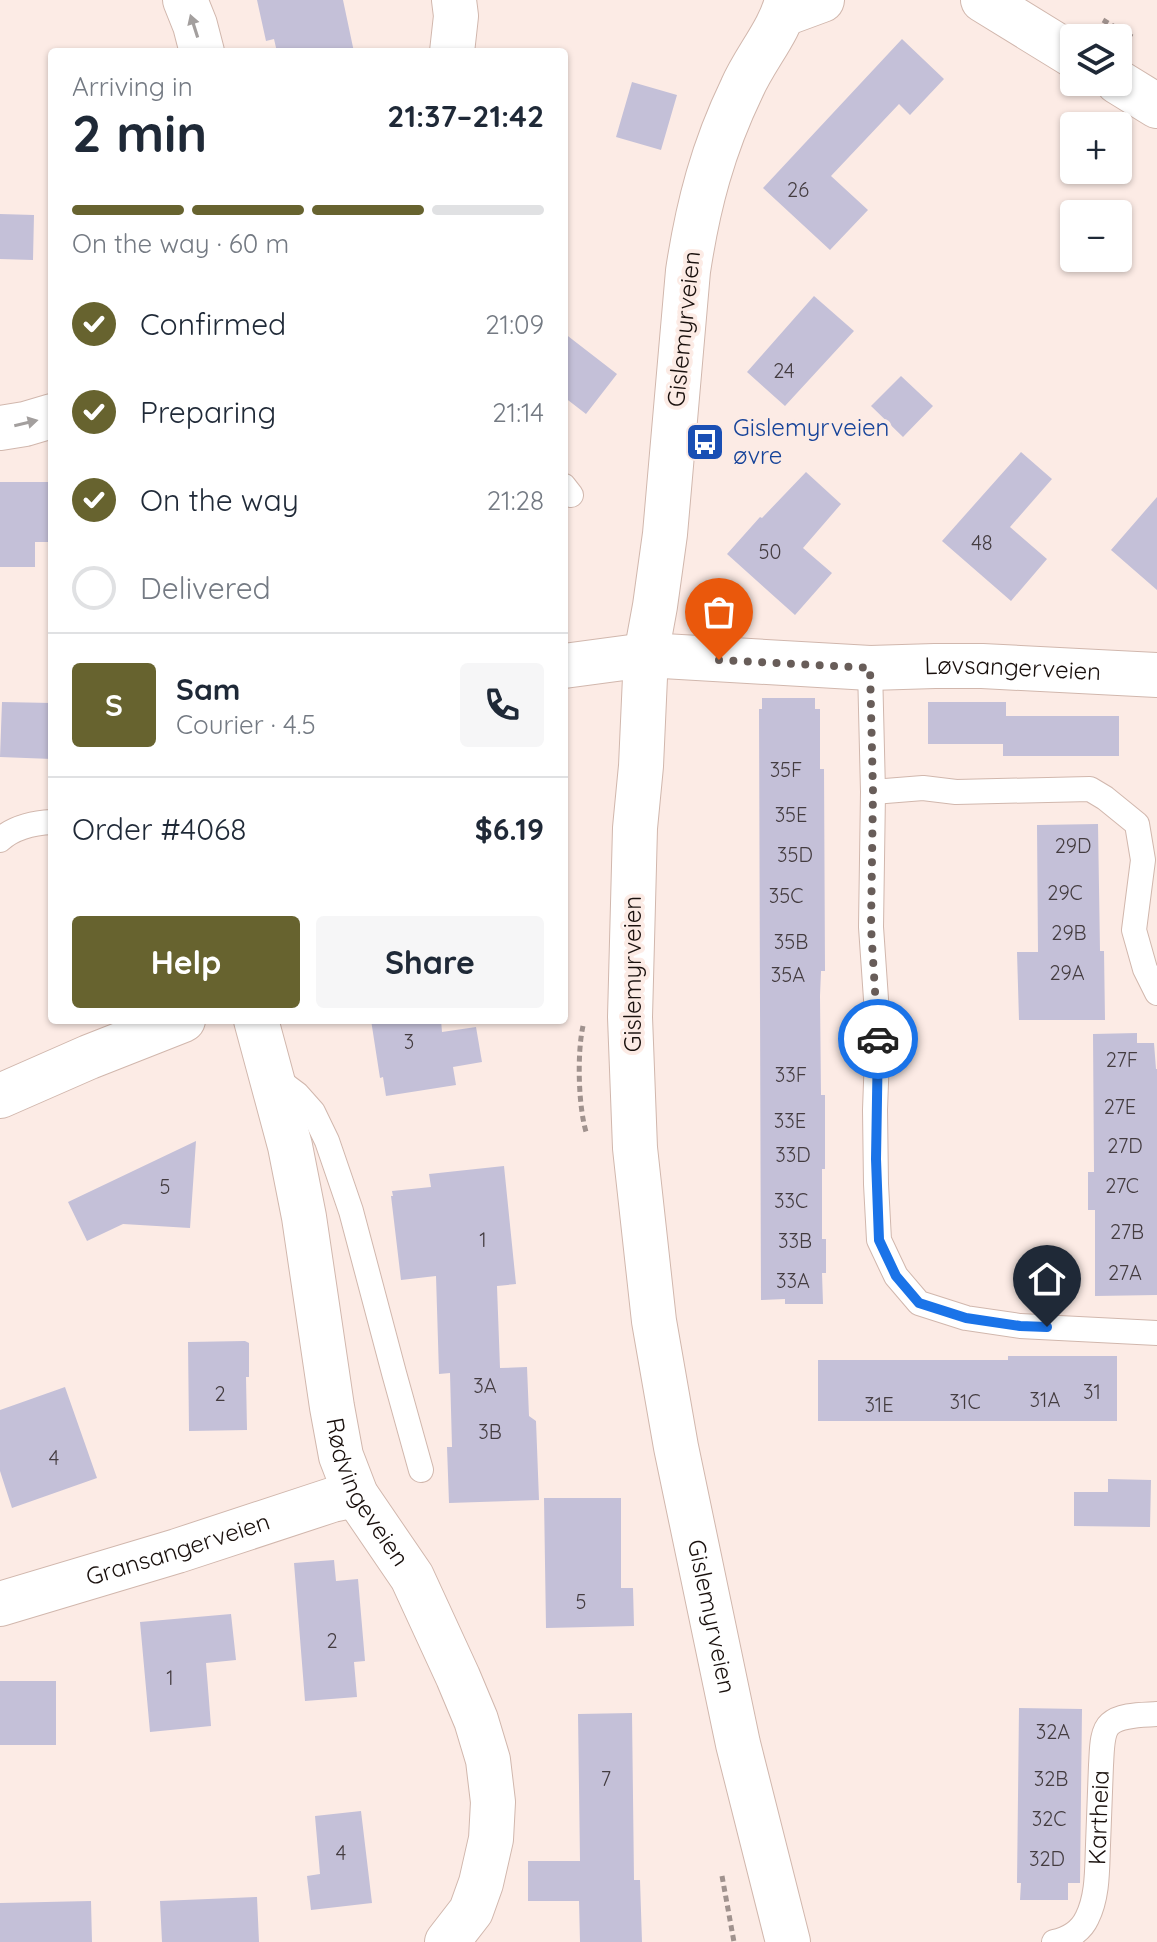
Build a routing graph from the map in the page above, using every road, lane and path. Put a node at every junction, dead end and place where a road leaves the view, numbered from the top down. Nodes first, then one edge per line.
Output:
1 (185, 0) edge
2 (454, 0) edge
3 (983, 0) edge
4 (798, 5) edge
5 (1096, 15) dead end
6 (1110, 24) edge
7 (1060, 47) edge
8 (201, 48) edge
9 (452, 48) edge
10 (1132, 91) edge
11 (1157, 106) edge
12 (48, 417) edge
13 (0, 428) edge
14 (646, 655) junction
15 (568, 665) edge
16 (870, 668) junction
17 (1157, 675) edge
18 (873, 792) junction
19 (48, 822) edge
20 (0, 840) edge
21 (1157, 993) edge
22 (173, 1024) edge
23 (257, 1024) edge
24 (271, 1074) junction
25 (0, 1096) edge
26 (1157, 1333) edge
27 (421, 1470) dead end
28 (356, 1495) junction
29 (0, 1604) edge
30 (1157, 1714) edge
31 (454, 1939) edge
32 (788, 1942) edge
33 (1054, 1942) edge

8 -> 1 street
2 - 9 street
3 - 7 street
4 - 14 street, Gislemyrveien
5 - 6 path
10 - 11 street
13 -> 12 street
14 - 15 street, Løvsangerveien
14 - 16 street, Løvsangerveien
14 - 32 street, Gislemyrveien
16 - 17 street, Løvsangerveien
16 - 18 lane
18 - 21 lane
18 - 26 lane
19 - 20 lane
22 - 25 street
23 - 24 street, Rødvingeveien
24 - 27 lane
24 - 28 street, Rødvingeveien
28 - 29 street, Gransangerveien
28 - 31 street, Rødvingeveien
30 - 33 lane, Kartheia

